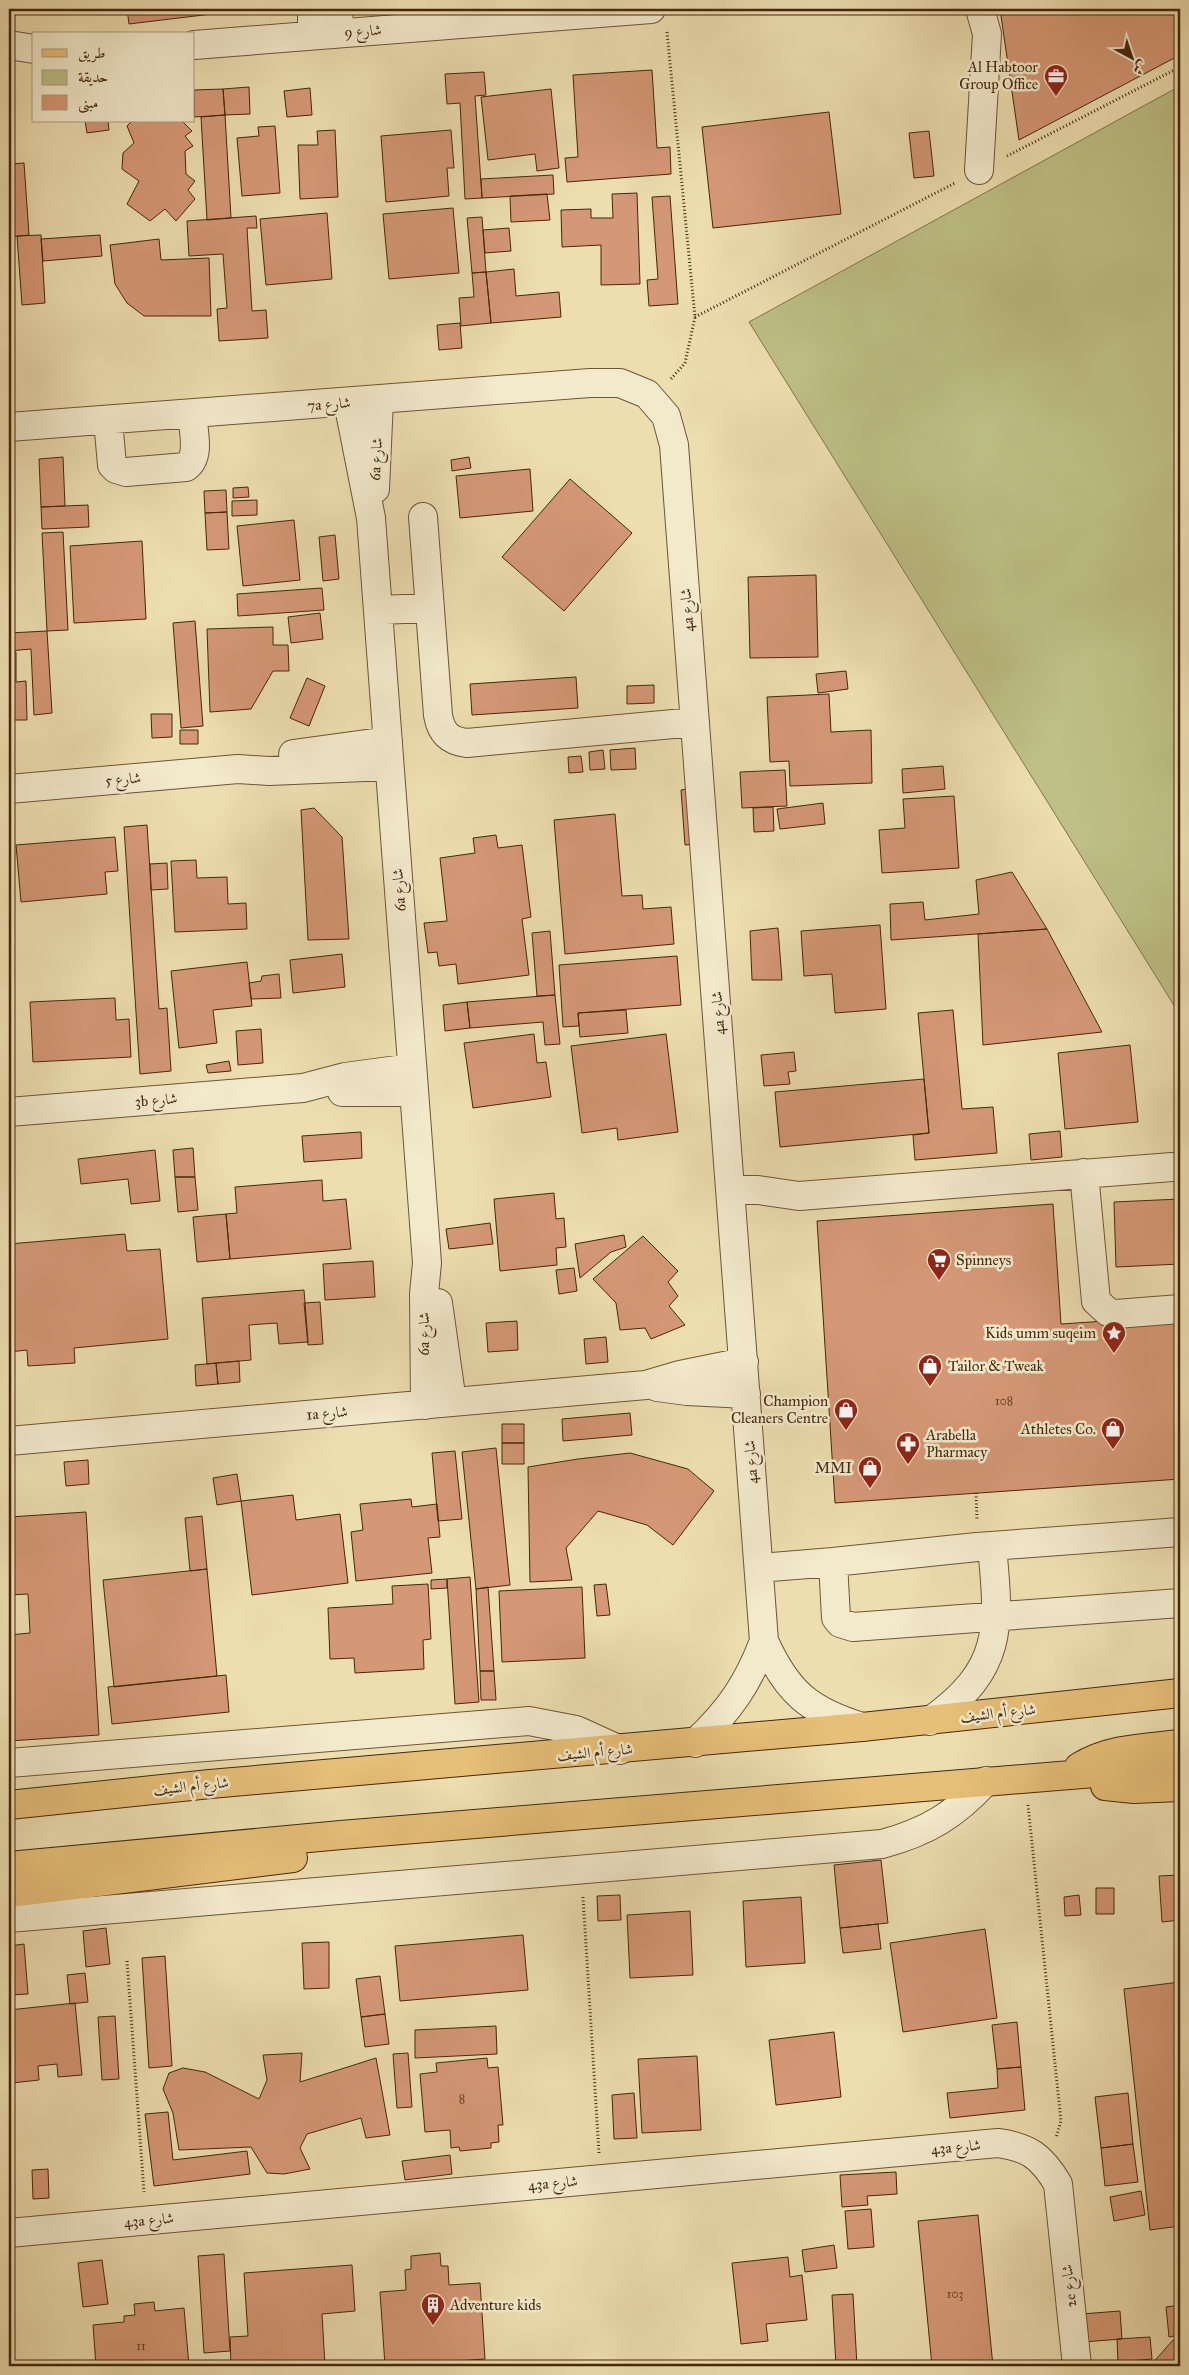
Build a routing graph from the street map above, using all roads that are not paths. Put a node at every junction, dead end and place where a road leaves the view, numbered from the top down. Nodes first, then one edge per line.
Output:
1 (980, 9) edge
2 (649, 14) edge
3 (339, 21) edge
4 (312, 22) edge
5 (195, 44) edge
6 (9, 45) edge
7 (32, 49) edge
8 (32, 60) edge
9 (9, 64) edge
10 (979, 170) road end
11 (647, 394) joint
12 (379, 400) junction
13 (348, 402) junction
14 (192, 414) junction
15 (108, 420) junction
16 (10, 422) edge
17 (423, 517) dead end
18 (370, 518) junction
19 (430, 608) junction
20 (378, 610) junction
21 (695, 722) junction
22 (388, 754) junction
23 (9, 789) edge
24 (413, 1080) junction
25 (9, 1112) edge
26 (1172, 1167) dead end
27 (1084, 1174) junction
28 (732, 1202) junction
29 (427, 1263) junction
30 (1180, 1309) edge
31 (744, 1362) junction
32 (646, 1385) junction
33 (746, 1394) junction
34 (452, 1402) junction
35 (425, 1405) junction
36 (9, 1441) edge
37 (1180, 1532) edge
38 (992, 1547) junction
39 (833, 1562) junction
40 (759, 1568) junction
41 (1180, 1603) edge
42 (997, 1617) junction
43 (764, 1641) junction
44 (1180, 1693) edge
45 (930, 1721) junction
46 (862, 1728) junction
47 (695, 1743) junction
48 (1180, 1744) edge
49 (620, 1750) junction
50 (9, 1763) edge
51 (1180, 1766) edge
52 (1065, 1776) junction
53 (986, 1781) junction
54 (1180, 1787) edge
55 (9, 1805) edge
56 (341, 1835) junction
57 (9, 1866) edge
58 (9, 1893) edge
59 (9, 1918) edge
60 (1061, 2206) joint
61 (9, 2233) edge
62 (1077, 2366) edge

1 - 10 street
2 - 3 street, شارع 9
3 - 4 street, شارع 9
4 - 5 street, شارع 9
6 - 7 street
8 - 9 street
11 - 12 street, 7a شارع
11 - 21 street, 4a شارع
12 - 13 street, 7a شارع
12 - 18 street, 6a شارع
13 - 14 street, 7a شارع
13 - 18 street, 6a شارع
14 - 15 street, 7a شارع
14 - 15 street
15 - 16 street, 7a شارع
17 - 19 street
18 - 20 street, 6a شارع
19 - 20 street
19 - 21 street
20 - 22 street, 6a شارع
21 - 28 street, 4a شارع
22 - 23 street, شارع 5
22 - 24 street, 6a شارع
24 - 25 street, 3b شارع
24 - 29 street, 6a شارع
26 - 27 street
27 - 28 street
27 - 30 street
28 - 31 street, 4a شارع
29 - 34 street, 6a شارع
29 - 35 street, 6a شارع
31 - 32 street, 1a شارع
31 - 33 street, 4a شارع
32 - 33 street, 1a شارع
32 - 34 street, 1a شارع
33 - 40 street, 4a شارع
34 - 35 street, 1a شارع
35 - 36 street, 1a شارع
37 - 38 street
38 - 39 street
38 - 42 street
39 - 40 street
39 - 42 street
40 - 43 street, 4a شارع
41 - 42 street
42 - 45 street
43 - 46 street, 4a شارع
43 - 47 street, 4a شارع
44 - 45 main road, شارع أم الشيف
45 - 46 main road, شارع أم الشيف
46 - 47 main road, شارع أم الشيف
47 - 49 main road, شارع أم الشيف
48 - 52 main road
49 - 50 street
49 - 55 main road, شارع أم الشيف
51 - 52 main road
52 - 53 main road
52 - 54 main road
53 - 56 main road
53 - 59 street
56 - 57 main road
56 - 58 main road
60 - 61 street, 43a شارع
60 - 62 street, 2e شارع

